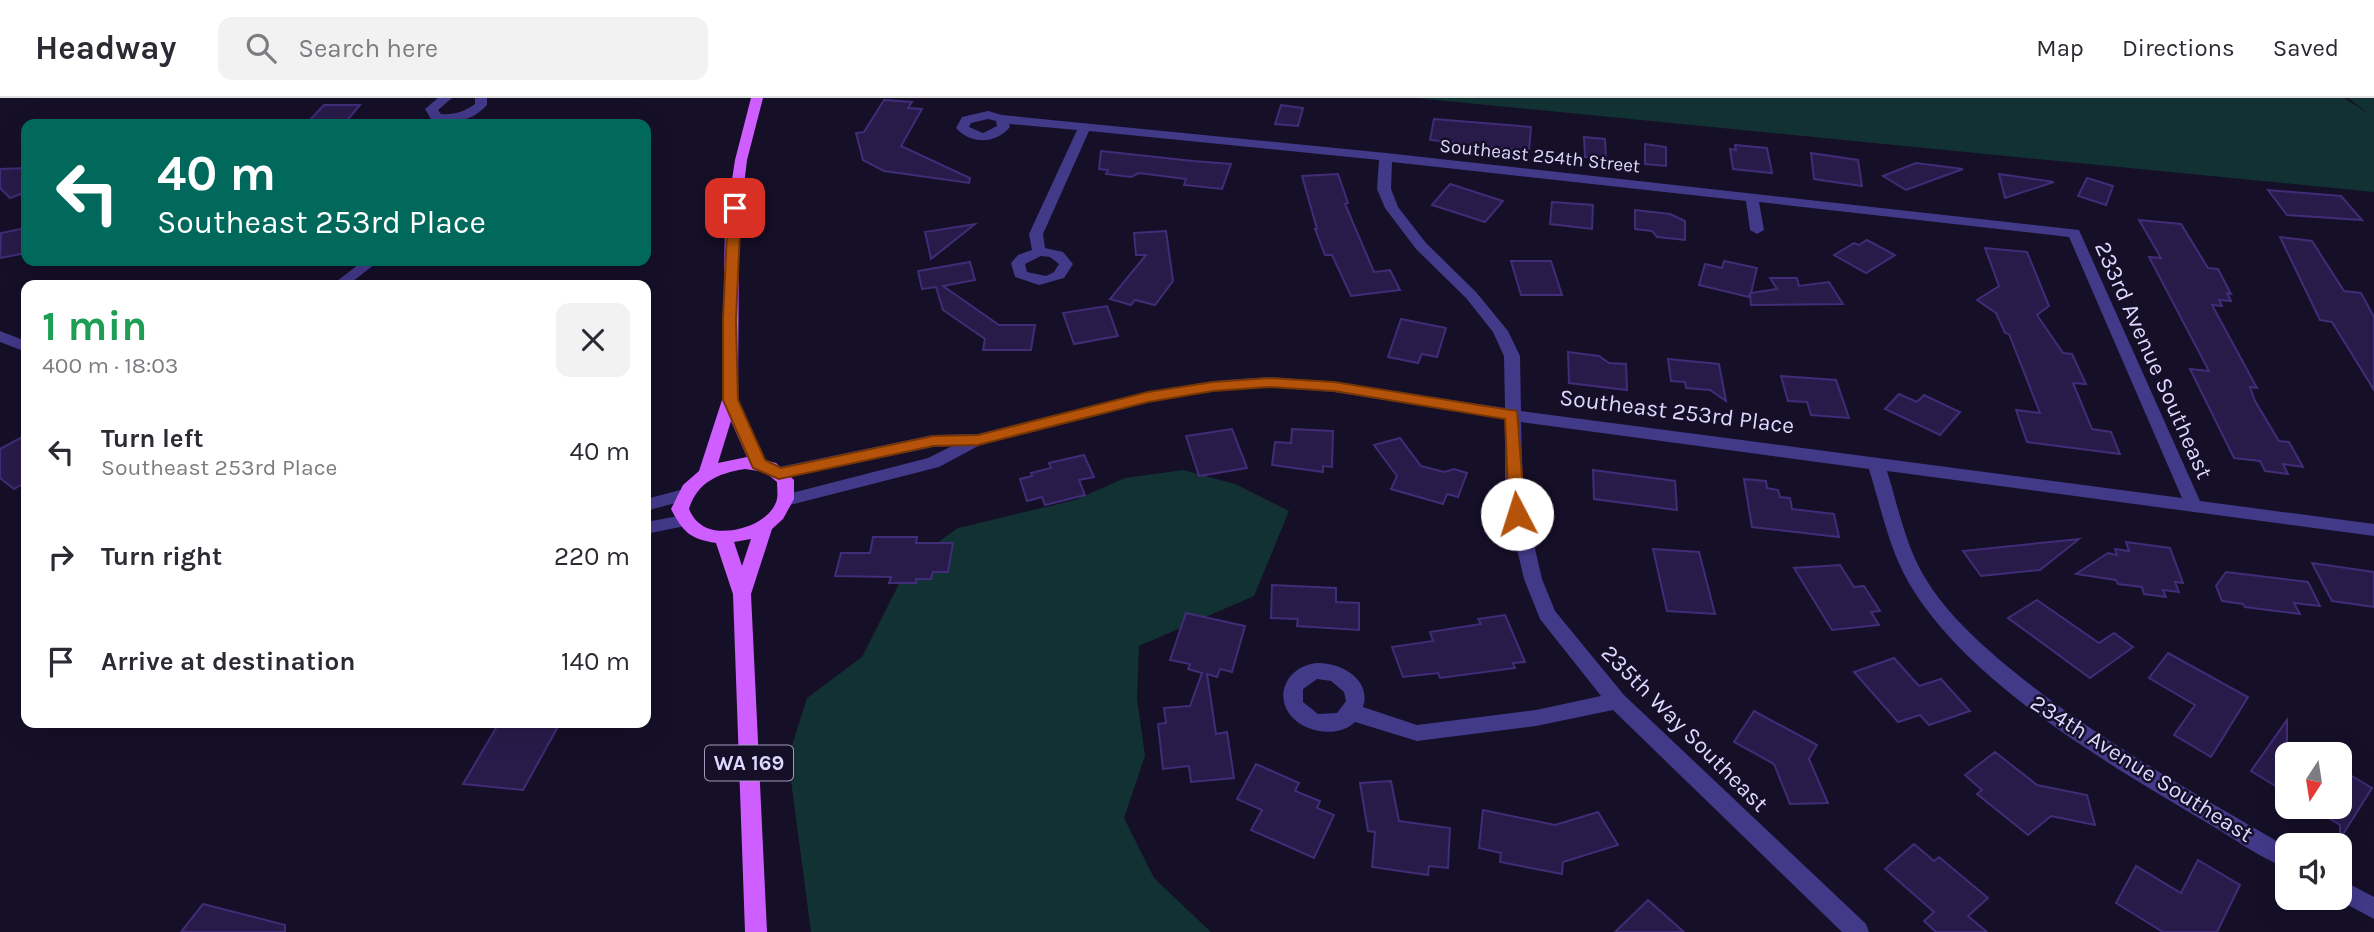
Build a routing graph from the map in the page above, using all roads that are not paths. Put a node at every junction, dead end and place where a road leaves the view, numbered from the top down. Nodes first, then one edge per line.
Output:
1 (446, 98) edge
2 (481, 98) edge
3 (757, 98) edge
4 (446, 119) edge
5 (460, 119) edge
6 (1001, 119) dead end
7 (1085, 126) junction
8 (1386, 157) junction
9 (1752, 198) junction
10 (1757, 230) dead end
11 (2074, 233) joint
12 (1039, 252) dead end
13 (365, 266) edge
14 (346, 280) edge
15 (0, 336) edge
16 (21, 345) edge
17 (730, 400) junction
18 (1512, 415) junction
19 (978, 440) junction
20 (1876, 461) junction
21 (758, 464) junction
22 (779, 473) junction
23 (706, 474) junction
24 (684, 495) junction
25 (786, 500) junction
26 (651, 504) edge
27 (2193, 505) junction
28 (684, 521) junction
29 (764, 525) junction
30 (651, 527) edge
31 (2374, 530) edge
32 (723, 537) junction
33 (742, 594) junction
34 (1617, 701) junction
35 (1353, 712) dead end
36 (2275, 851) edge
37 (2352, 896) edge
38 (2374, 909) edge
39 (756, 932) edge
40 (1858, 932) edge

1 - 4 street
2 - 5 street
3 - 17 main road
6 - 7 street, Southeast 254th Street
7 - 8 street, Southeast 254th Street
7 - 12 street
8 - 9 street, Southeast 254th Street
8 - 18 street, 235th Way Southeast
9 - 10 street
9 - 11 street, Southeast 254th Street
11 - 27 street, 233rd Avenue Southeast
13 - 14 street
15 - 16 street
17 - 21 main road
17 - 23 main road
18 - 19 street, Southeast 253rd Place
18 - 20 street, Southeast 253rd Place
18 - 34 street, 235th Way Southeast
19 - 22 street, Southeast 253rd Place
19 - 25 street, Southeast 253rd Place
20 - 27 street, Southeast 253rd Place
20 - 36 street, 234th Avenue Southeast
21 - 22 main road
21 - 23 main road
22 - 25 main road
23 - 24 main road
24 - 26 street
24 - 28 main road
25 - 29 main road, WA 169
27 - 31 street, Southeast 253rd Place
28 - 30 street
28 - 32 main road
29 - 32 main road
29 - 33 main road, WA 169
32 - 33 main road, WA 169
33 - 39 main road, WA 169
34 - 35 street
34 - 40 street, 235th Way Southeast
37 - 38 street

